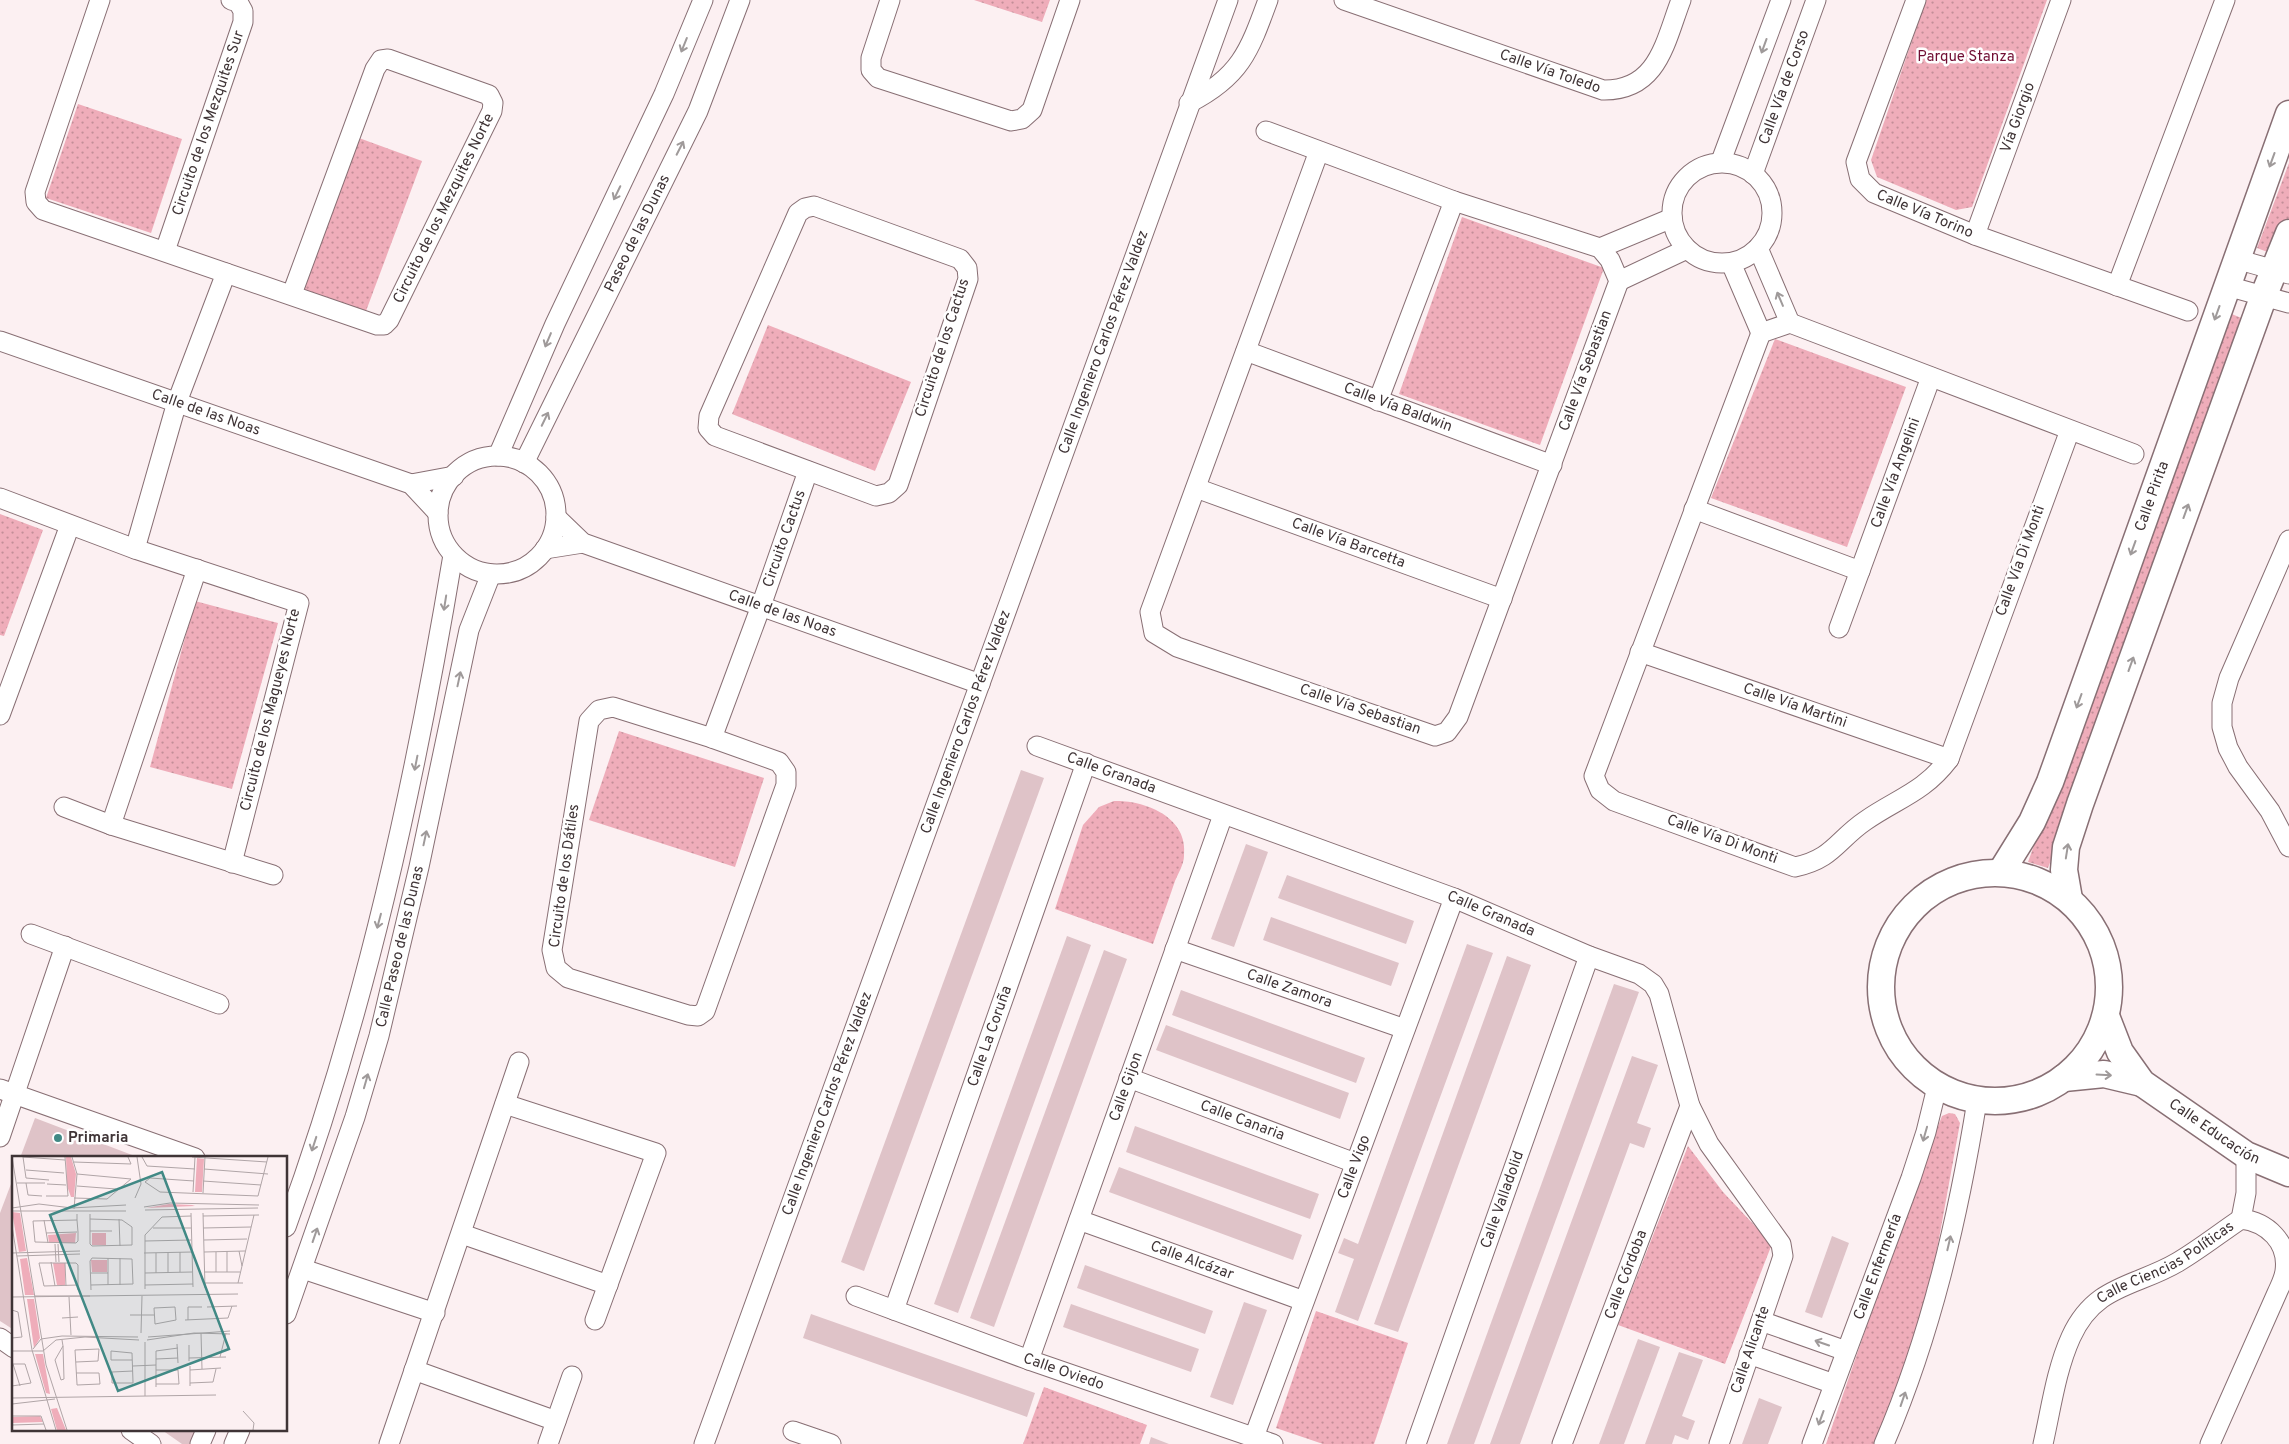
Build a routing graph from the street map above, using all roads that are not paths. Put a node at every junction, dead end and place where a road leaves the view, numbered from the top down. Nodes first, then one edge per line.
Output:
1 (100, 0) edge
2 (231, 0) edge
3 (703, 0) edge
4 (740, 0) edge
5 (890, 0) edge
6 (1070, 0) edge
7 (1228, 0) edge
8 (1268, 0) edge
9 (1344, 0) edge
10 (1681, 0) edge
11 (1781, 0) edge
12 (1816, 0) edge
13 (1916, 0) edge
14 (2061, 0) edge
15 (2225, 0) edge
16 (1374, 5) edge
17 (1189, 103) junction
18 (2289, 114) edge
19 (1266, 131) dead end
20 (1318, 151) junction
21 (1721, 161) junction
22 (1753, 174) junction
23 (1454, 201) junction
24 (1672, 218) junction
25 (2289, 233) edge
26 (1974, 235) junction
27 (1600, 248) junction
28 (1758, 248) junction
29 (1686, 249) junction
30 (165, 251) junction
31 (2236, 259) junction
32 (1731, 263) junction
33 (226, 272) junction
34 (2281, 272) edge
35 (1619, 281) junction
36 (2117, 286) junction
37 (2227, 286) junction
38 (292, 294) junction
39 (2264, 295) junction
40 (2289, 303) edge
41 (2188, 311) dead end
42 (1790, 323) junction
43 (1761, 333) junction
44 (0, 341) edge
45 (1246, 351) junction
46 (1931, 377) junction
47 (1378, 401) junction
48 (177, 402) junction
49 (2070, 430) junction
50 (2134, 454) dead end
51 (498, 456) junction
52 (524, 463) junction
53 (1552, 465) junction
54 (808, 471) junction
55 (454, 476) junction
56 (411, 484) junction
57 (1196, 488) junction
58 (0, 498) edge
59 (1694, 509) junction
60 (438, 513) junction
61 (556, 517) junction
62 (70, 525) junction
63 (2289, 540) edge
64 (583, 543) junction
65 (135, 549) junction
66 (545, 549) junction
67 (453, 555) junction
68 (197, 569) junction
69 (1860, 570) junction
70 (491, 574) junction
71 (1502, 599) junction
72 (761, 606) junction
73 (1839, 628) dead end
74 (1640, 652) junction
75 (980, 684) junction
76 (0, 715) edge
77 (712, 738) junction
78 (1037, 746) dead end
79 (1949, 759) junction
80 (1086, 763) junction
81 (64, 807) dead end
82 (1223, 815) junction
83 (111, 824) junction
84 (2289, 847) edge
85 (232, 863) junction
86 (2001, 872) junction
87 (273, 875) dead end
88 (1454, 898) junction
89 (2069, 899) junction
90 (31, 934) dead end
91 (65, 946) junction
92 (1175, 950) junction
93 (1589, 956) junction
94 (218, 1004) dead end
95 (2106, 1016) junction
96 (1405, 1029) junction
97 (519, 1062) dead end
98 (1129, 1078) junction
99 (2064, 1078) junction
100 (2142, 1083) junction
101 (1937, 1087) junction
102 (7, 1092) edge
103 (1977, 1101) junction
104 (505, 1104) junction
105 (1690, 1106) junction
106 (326, 1109) junction
107 (355, 1117) junction
108 (0, 1137) edge
109 (2246, 1155) junction
110 (189, 1156) edge
111 (1355, 1163) junction
112 (2289, 1173) edge
113 (292, 1192) edge
114 (288, 1215) edge
115 (2241, 1219) junction
116 (1079, 1220) junction
117 (462, 1234) junction
118 (1783, 1256) joint
119 (303, 1269) junction
120 (608, 1285) junction
121 (856, 1296) dead end
122 (1304, 1301) junction
123 (288, 1309) edge
124 (894, 1310) junction
125 (435, 1313) junction
126 (594, 1320) dead end
127 (1761, 1321) junction
128 (0, 1338) edge
129 (12, 1347) edge
130 (1846, 1351) junction
131 (1749, 1354) junction
132 (1029, 1360) junction
133 (414, 1370) junction
134 (572, 1376) dead end
135 (1834, 1384) junction
136 (556, 1421) junction
137 (793, 1431) dead end
138 (134, 1432) edge
139 (205, 1432) edge
140 (239, 1432) edge
141 (1254, 1437) junction
142 (151, 1444) edge
143 (200, 1444) edge
144 (234, 1444) edge
145 (389, 1444) edge
146 (548, 1444) edge
147 (704, 1444) edge
148 (831, 1444) edge
149 (1273, 1444) edge
150 (1416, 1444) edge
151 (1562, 1444) edge
152 (1718, 1444) edge
153 (1812, 1444) edge
154 (1884, 1444) edge
155 (2043, 1444) edge
156 (2210, 1444) edge

1 - 30 street
2 - 30 street, Circuito de los Mezquites Sur
3 -> 51 street
52 -> 4 street, Paseo de las Dunas
5 - 6 street
7 - 17 street, Calle Ingeniero Carlos Pérez Valdez
8 - 17 street
9 - 16 street, Calle Vía Toledo
10 - 16 street, Calle Vía Toledo
11 -> 21 street
12 - 22 street, Calle Vía de Corso
13 - 26 street, Calle Vía Torino
14 - 26 street, Vía Giorgio
15 - 36 street
17 - 75 street, Calle Ingeniero Carlos Pérez Valdez
18 -> 31 street, Calle Pirita
19 - 20 street
20 - 23 street
20 - 45 street, Calle Vía Sebastian
21 - 22 street
21 - 24 street
22 - 28 street
23 - 27 street
23 - 47 street
24 - 27 street
24 - 29 street
25 - 34 street
26 - 36 street, Calle Vía Torino
27 - 35 street
28 - 32 street
42 -> 28 street
29 - 32 street
29 - 35 street
30 - 33 street
31 - 34 street
31 - 37 street, Calle Pirita
32 - 43 street
33 - 38 street
33 - 48 street
34 - 39 street
35 - 53 street, Calle Vía Sebastian
36 - 41 street, Calle Vía Torino
37 - 39 street
37 -> 86 street, Calle Pirita
38 - 38 street, Circuito de los Mezquites Norte
39 - 40 street
89 -> 39 street
42 - 43 street
42 - 46 street
43 - 59 street, Calle Vía Di Monti
44 - 48 street, Calle de las Noas
45 - 47 street, Calle Vía Baldwin
45 - 57 street, Calle Vía Sebastian
46 - 49 street
46 - 69 street, Calle Vía Angelini
47 - 53 street, Calle Vía Baldwin
48 - 56 street, Calle de las Noas
48 - 65 street
49 - 50 street
49 - 79 street, Calle Vía Di Monti
51 - 52 street
51 - 55 street
52 - 61 street
53 - 71 street, Calle Vía Sebastian
54 - 54 street, Circuito de los Cactus
54 - 72 street, Circuito Cactus
55 - 56 street, Calle de las Noas
55 - 60 street
56 - 60 street, Calle de las Noas
57 - 71 street, Calle Vía Barcetta
57 - 71 street, Calle Vía Sebastian
58 - 62 street, Circuito de los Magueyes Norte
59 - 69 street
59 - 74 street, Calle Vía Di Monti
60 - 67 street
61 - 64 street, Calle de las Noas
61 - 66 street
62 - 65 street, Circuito de los Magueyes Norte
62 - 76 street
63 - 84 street
64 - 66 street, Calle de las Noas
64 - 72 street, Calle de las Noas
65 - 68 street, Circuito de los Magueyes Norte
66 - 70 street
67 - 70 street
67 -> 106 street, Calle Paseo de las Dunas
68 - 83 street
68 - 85 street, Circuito de los Magueyes Norte
69 - 73 street, Calle Vía Angelini
107 -> 70 street, Calle Paseo de las Dunas
72 - 75 street, Calle de las Noas
72 - 77 street
74 - 79 street, Calle Vía Martini
74 - 79 street, Calle Vía Di Monti
75 - 147 street, Calle Ingeniero Carlos Pérez Valdez
77 - 77 street, Circuito de los Dátiles
78 - 80 street, Calle Granada
80 - 82 street, Calle Granada
80 - 124 street, Calle La Coruña
81 - 83 street
82 - 88 street, Calle Granada
82 - 92 street, Calle Gijon
83 - 85 street
85 - 87 street
86 - 89 street
86 - 101 street
88 - 93 street, Calle Granada
88 - 96 street, Calle Vigo
89 - 95 street
90 - 91 street
91 - 94 street
91 - 102 street
92 - 96 street, Calle Zamora
92 - 98 street, Calle Gijon
93 - 105 street, Calle Granada
93 - 150 street, Calle Valladolid
95 - 99 street
95 - 100 street, Calle Educación
96 - 111 street, Calle Vigo
97 - 104 street
98 - 111 street, Calle Canaria
98 - 116 street, Calle Gijon
99 -> 100 street, Calle Educación
99 - 103 street
100 - 109 street, Calle Educación
101 - 103 street
101 -> 130 street, Calle Enfermería
102 - 108 street
102 - 110 street
154 -> 103 street
104 - 117 street
104 - 120 street
105 - 118 street, Calle Granada
105 - 151 street, Calle Córdoba
106 - 107 street
106 -> 113 street, Calle Paseo de las Dunas
119 -> 107 street, Calle Paseo de las Dunas
109 - 112 street, Calle Educación
109 - 115 street
111 - 122 street, Calle Vigo
113 - 114 street, Calle Paseo de las Dunas
115 - 155 street, Calle Ciencias Políticas
115 - 156 street, Calle Ciencias Políticas
116 - 122 street, Calle Alcázar
116 - 132 street, Calle Gijon
117 - 120 street
117 - 125 street
118 - 127 street, Calle Alicante
119 - 123 street, Calle Paseo de las Dunas
119 - 125 street
120 - 126 street
121 - 124 street, Calle Oviedo
122 - 141 street, Calle Vigo
124 - 132 street, Calle Oviedo
125 - 133 street
130 -> 127 street
127 - 131 street, Calle Alicante
128 - 129 street
130 - 135 street, Calle Enfermería
131 - 135 street
131 - 152 street, Calle Alicante
132 - 141 street, Calle Oviedo
133 - 136 street
133 - 145 street
134 - 136 street
135 -> 153 street, Calle Enfermería
136 - 146 street
137 - 148 street
138 - 142 street
139 - 143 street
140 - 144 street
141 - 149 street, Calle Oviedo

